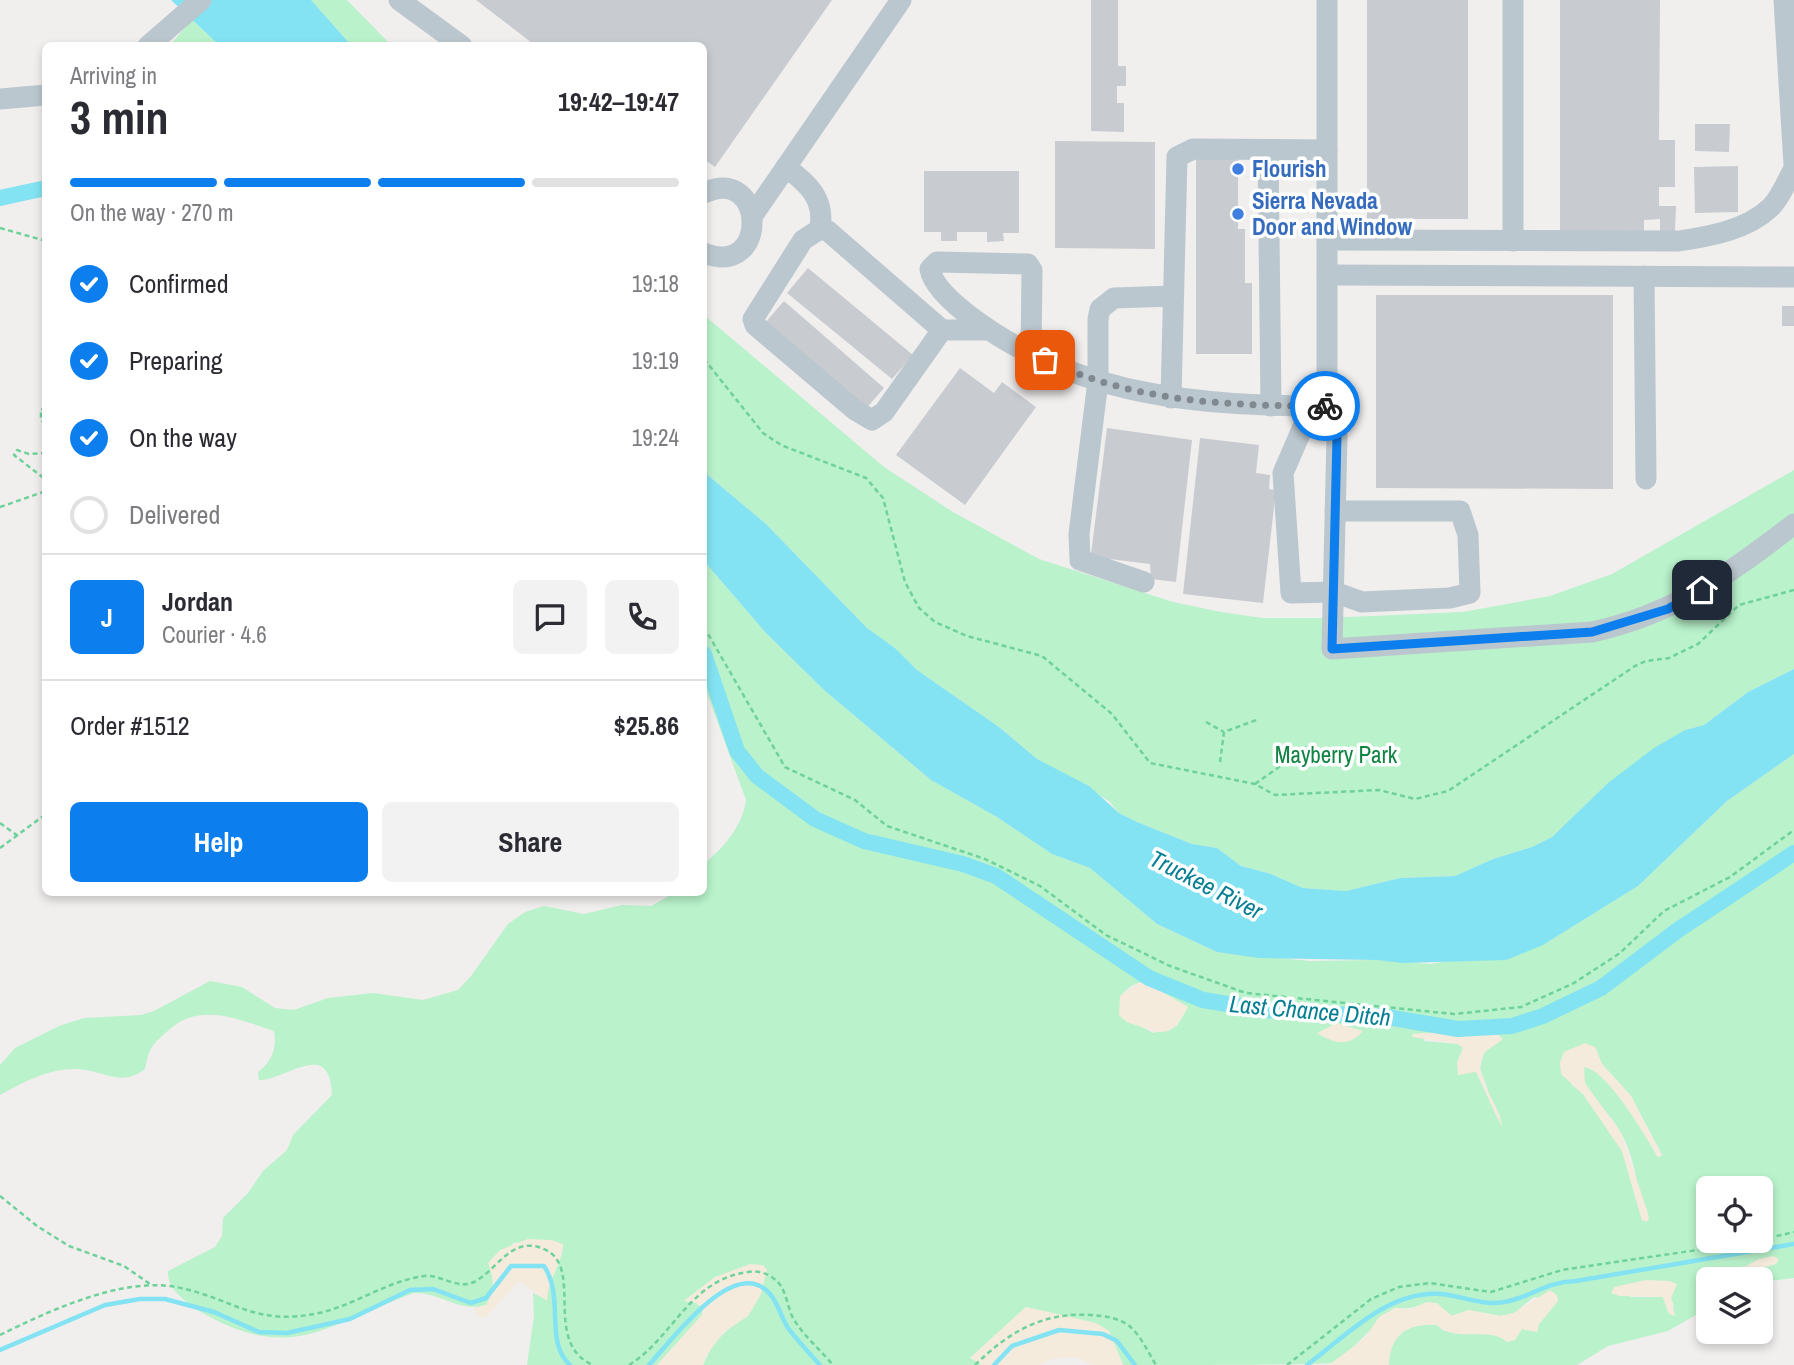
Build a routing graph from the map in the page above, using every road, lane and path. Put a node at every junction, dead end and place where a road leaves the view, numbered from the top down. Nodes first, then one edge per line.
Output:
1 (201, 0) edge
2 (399, 0) edge
3 (901, 0) edge
4 (1327, 0) edge
5 (1513, 0) edge
6 (1784, 0) edge
7 (153, 42) edge
8 (457, 42) edge
9 (42, 95) edge
10 (0, 99) edge
11 (1268, 150) junction
12 (1327, 150) junction
13 (786, 167) junction
14 (1794, 167) edge
15 (707, 191) edge
16 (753, 215) junction
17 (0, 228) edge
18 (820, 229) junction
19 (42, 240) edge
20 (1327, 240) junction
21 (1513, 240) junction
22 (707, 254) edge
23 (1327, 275) junction
24 (1644, 276) junction
25 (1794, 276) edge
26 (1173, 296) junction
27 (942, 330) junction
28 (988, 330) junction
29 (1031, 354) junction
30 (707, 363) edge
31 (1098, 381) junction
32 (1171, 398) junction
33 (1271, 405) junction
34 (1319, 406) junction
35 (42, 453) edge
36 (42, 477) edge
37 (1646, 479) dead end
38 (42, 492) edge
39 (0, 507) edge
40 (1335, 511) junction
41 (1794, 524) edge
42 (1144, 582) dead end
43 (1794, 590) edge
44 (1334, 592) junction
45 (707, 632) edge
46 (1259, 719) dead end
47 (1206, 722) dead end
48 (1224, 732) junction
49 (1310, 745) dead end
50 (1220, 762) dead end
51 (1255, 784) junction
52 (42, 817) edge
53 (0, 824) edge
54 (1794, 831) edge
55 (18, 836) junction
56 (0, 848) edge
57 (0, 1196) edge
58 (1794, 1232) edge
59 (1773, 1237) edge
60 (1696, 1250) edge
61 (150, 1284) junction
62 (0, 1335) edge
63 (593, 1365) edge
64 (629, 1365) edge
65 (834, 1365) edge
66 (975, 1365) edge
67 (1157, 1365) edge
68 (1287, 1365) edge

1 - 7 street
2 - 8 street
3 - 13 street
4 - 12 street
5 - 21 street
6 - 14 street
9 - 10 street
11 - 12 street
11 - 26 street
11 - 33 street
12 - 20 street
13 - 16 street
13 - 18 street
14 - 21 street
15 - 16 street
16 - 22 street
17 - 19 path
18 - 27 street
18 - 27 street
20 - 21 street
20 - 23 street
23 - 24 street
23 - 34 street
24 - 25 street
24 - 37 street
26 - 31 street
26 - 32 street
27 - 28 street
28 - 29 street
28 - 29 street
29 - 31 street
30 - 51 path
31 - 32 street
31 - 42 street
32 - 33 street
33 - 34 street
34 - 40 street
34 - 44 street
35 - 36 path
38 - 39 path
40 - 44 street
40 - 44 street
41 - 44 street
43 - 51 path
45 - 54 path
46 - 48 path
47 - 48 path
48 - 50 path
49 - 51 path
52 - 55 path
53 - 55 path
55 - 56 path
57 - 61 path
58 - 59 path
60 - 68 path
61 - 62 path
61 - 63 path
64 - 65 path
66 - 67 path

